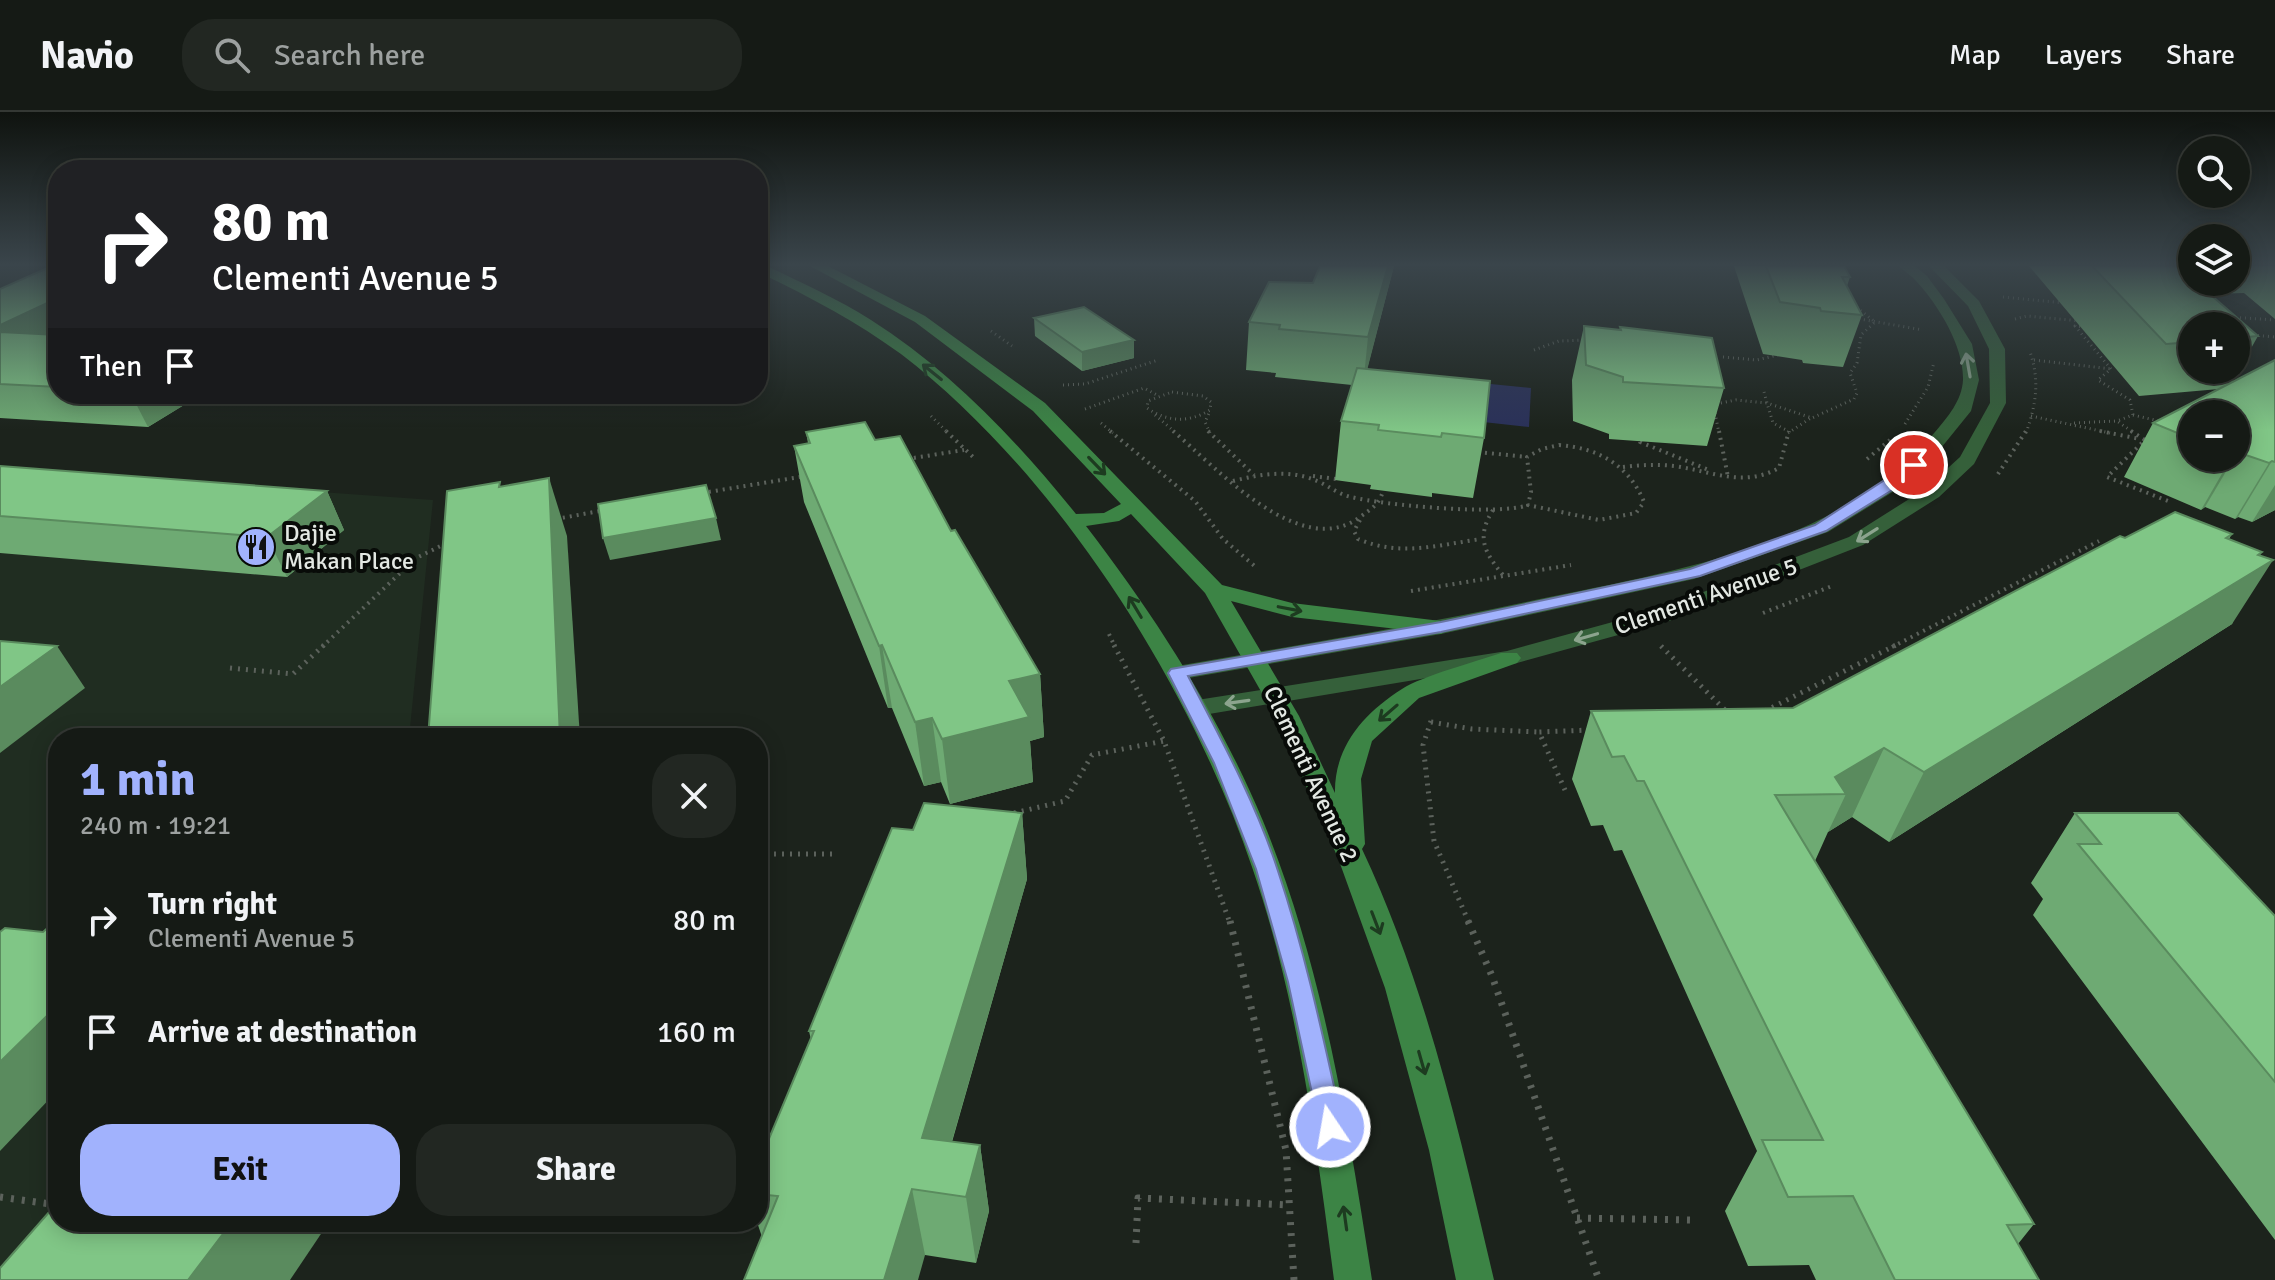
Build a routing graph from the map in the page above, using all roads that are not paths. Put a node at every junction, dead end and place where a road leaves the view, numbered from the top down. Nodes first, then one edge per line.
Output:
1 (861, 321) edge
2 (922, 321) edge
3 (1950, 321) edge
4 (1982, 321) edge
5 (1132, 503) junction
6 (1070, 519) junction
7 (1214, 590) junction
8 (1441, 627) junction
9 (1509, 658) junction
10 (1256, 659) junction
11 (1177, 673) junction
12 (1277, 696) junction
13 (1197, 708) junction
14 (1352, 858) junction
15 (1353, 1280) edge
16 (1475, 1280) edge

6 -> 1 main road
2 -> 5 main road, Clementi Avenue 2
8 -> 3 street, Clementi Avenue 5
4 -> 9 street, Clementi Avenue 5
5 - 6 main road
5 - 7 main road, Clementi Avenue 2
11 -> 6 main road
7 -> 8 main road
7 - 10 main road, Clementi Avenue 2
8 - 10 street, Clementi Avenue 5
9 - 12 street, Clementi Avenue 5
9 -> 14 main road
10 - 11 street, Clementi Avenue 5
10 - 12 main road, Clementi Avenue 2
11 - 13 main road
12 -> 13 street, Clementi Avenue 5
12 - 14 main road, Clementi Avenue 2
15 -> 13 main road
14 -> 16 main road, Clementi Avenue 2

